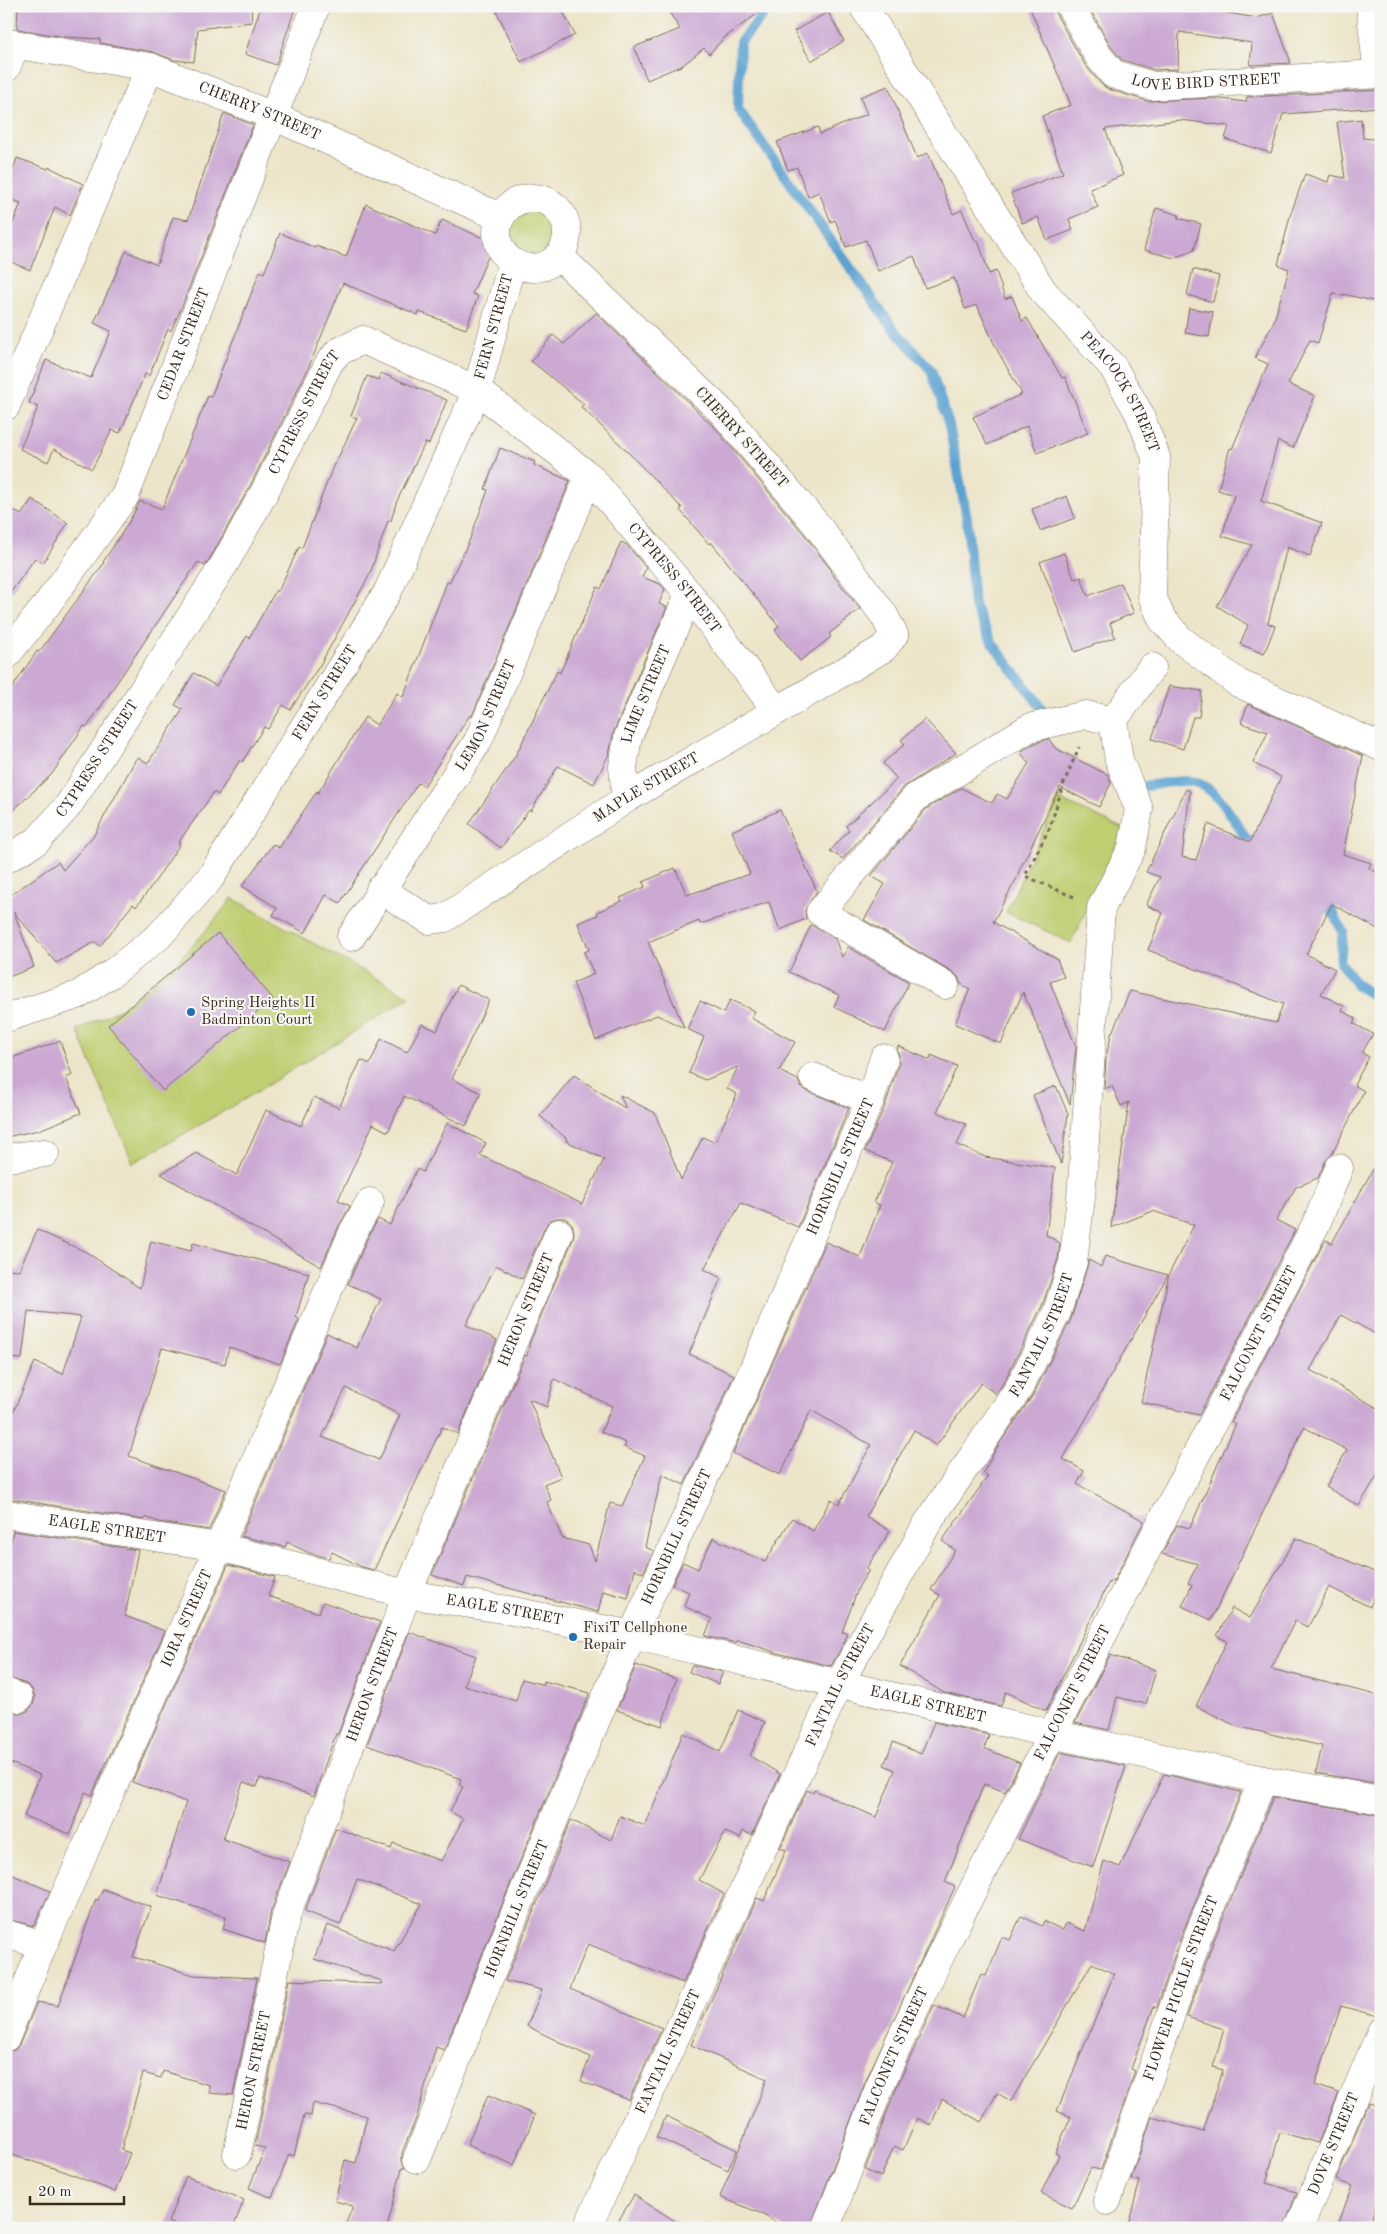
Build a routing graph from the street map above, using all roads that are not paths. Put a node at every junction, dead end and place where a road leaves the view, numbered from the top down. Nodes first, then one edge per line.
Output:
1 (316, 6) edge
2 (863, 6) edge
3 (1070, 6) edge
4 (1370, 6) edge
5 (9, 51) edge
6 (150, 67) junction
7 (1380, 74) edge
8 (273, 116) junction
9 (500, 217) junction
10 (559, 256) junction
11 (512, 263) junction
12 (477, 390) junction
13 (6, 406) edge
14 (590, 476) junction
15 (689, 594) junction
16 (884, 615) joint
17 (6, 656) edge
18 (1152, 667) dead end
19 (776, 710) junction
20 (1113, 721) junction
21 (1381, 747) edge
22 (626, 799) junction
23 (6, 859) edge
24 (380, 889) junction
25 (351, 937) dead end
26 (945, 985) dead end
27 (6, 1018) edge
28 (884, 1058) dead end
29 (813, 1077) dead end
30 (870, 1100) junction
31 (45, 1153) dead end
32 (6, 1158) edge
33 (1339, 1168) dead end
34 (370, 1202) dead end
35 (559, 1233) dead end
36 (6, 1514) edge
37 (219, 1547) junction
38 (407, 1594) junction
39 (632, 1635) junction
40 (839, 1684) junction
41 (1052, 1734) junction
42 (1263, 1780) junction
43 (1381, 1800) edge
44 (6, 1934) edge
45 (43, 1945) junction
46 (1381, 2032) edge
47 (6, 2037) edge
48 (237, 2154) dead end
49 (418, 2158) dead end
50 (1107, 2201) dead end
51 (587, 2228) edge
52 (825, 2228) edge
53 (1299, 2228) edge

1 - 8 street, CEDAR STREET
2 - 21 street, PEACOCK STREET
3 - 7 street, LOVE BIRD STREET
4 - 7 street
5 - 6 street, CHERRY STREET
6 - 8 street, CHERRY STREET
6 - 13 street
8 - 9 street, CHERRY STREET
8 - 17 street, CEDAR STREET
9 - 10 street
9 - 11 street
10 - 11 street
10 - 16 street, CHERRY STREET
11 - 12 street, FERN STREET
12 - 14 street, CYPRESS STREET
12 - 23 street, CYPRESS STREET
12 - 27 street, FERN STREET
14 - 15 street, CYPRESS STREET
14 - 24 street, LEMON STREET
15 - 19 street, CYPRESS STREET
15 - 22 street, LIME STREET
16 - 19 street, MAPLE STREET
18 - 20 street
19 - 22 street, MAPLE STREET
20 - 26 street
20 - 40 street, FANTAIL STREET
22 - 24 street, MAPLE STREET
24 - 25 street, LEMON STREET
28 - 30 street, HORNBILL STREET
29 - 30 street
30 - 39 street, HORNBILL STREET
31 - 32 street
33 - 41 street, FALCONET STREET
34 - 37 street, IORA STREET
35 - 38 street, HERON STREET
36 - 37 street, EAGLE STREET
37 - 38 street, EAGLE STREET
37 - 45 street, IORA STREET
38 - 39 street, EAGLE STREET
38 - 48 street, HERON STREET
39 - 40 street, EAGLE STREET
39 - 49 street, HORNBILL STREET
40 - 41 street, EAGLE STREET
40 - 51 street, FANTAIL STREET
41 - 42 street, EAGLE STREET
41 - 52 street, FALCONET STREET
42 - 43 street, EAGLE STREET
42 - 50 street, FLOWER PICKLE STREET
44 - 45 street
45 - 47 street, IORA STREET
46 - 53 street, DOVE STREET

